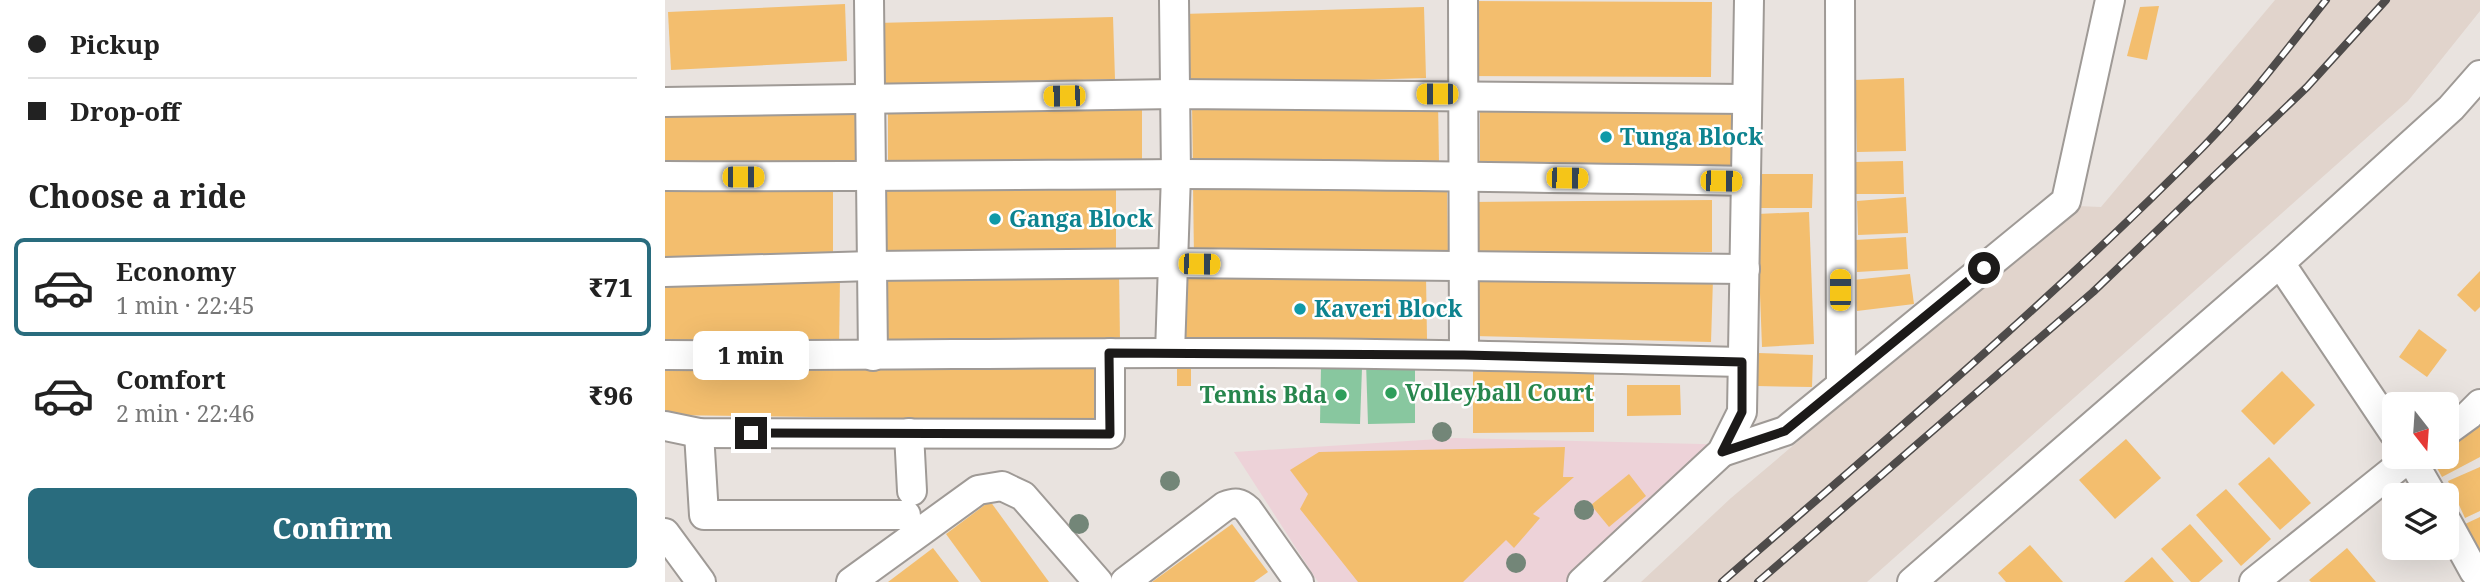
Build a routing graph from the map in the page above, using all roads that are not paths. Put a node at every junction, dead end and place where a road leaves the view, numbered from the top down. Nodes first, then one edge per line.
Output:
1 (869, 0) edge
2 (1174, 0) edge
3 (1463, 0) edge
4 (1749, 0) edge
5 (1840, 0) edge
6 (2110, 0) edge
7 (2480, 76) edge
8 (1175, 94) junction
9 (1464, 94) junction
10 (871, 99) junction
11 (1747, 99) junction
12 (665, 102) edge
13 (1176, 174) junction
14 (665, 176) edge
15 (1464, 176) junction
16 (872, 178) junction
17 (1747, 181) junction
18 (1173, 263) junction
19 (2280, 263) junction
20 (872, 266) junction
21 (1464, 267) junction
22 (1745, 269) junction
23 (665, 272) edge
24 (1109, 353) junction
25 (1170, 353) junction
26 (665, 355) edge
27 (1464, 355) junction
28 (873, 356) junction
29 (1742, 362) junction
30 (1841, 385) junction
31 (2476, 411) edge
32 (2382, 415) edge
33 (2459, 423) edge
34 (665, 426) edge
35 (699, 433) junction
36 (909, 433) junction
37 (1722, 452) junction
38 (2395, 469) edge
39 (665, 533) edge
40 (2459, 543) edge
41 (2478, 575) edge
42 (701, 582) edge
43 (851, 582) edge
44 (1098, 582) edge
45 (1125, 582) edge
46 (1299, 582) edge
47 (1582, 582) edge
48 (1912, 582) edge
49 (2254, 582) edge

1 - 10 street
2 - 8 street
3 - 9 street
4 - 11 street
5 - 30 street
6 - 30 street
7 - 19 street
8 - 9 street
8 - 10 street
8 - 13 street
9 - 11 street
9 - 15 street
10 - 12 street
10 - 16 street
11 - 17 street
13 - 15 street
13 - 16 street
13 - 18 street
14 - 16 street
15 - 17 street
15 - 21 street
16 - 20 street
17 - 22 street
18 - 20 street
18 - 21 street
18 - 25 street
19 - 32 street
19 - 48 street
20 - 23 street
20 - 28 street
21 - 22 street
21 - 27 street
22 - 29 street
24 - 25 street
24 - 28 street
24 - 36 street
25 - 27 street
26 - 28 street
27 - 29 street
29 - 37 street
30 - 37 street
31 - 33 street
34 - 35 street
35 - 36 street
35 - 36 street
37 - 47 street
38 - 49 street
39 - 42 street
40 - 41 street
43 - 44 street
45 - 46 street

